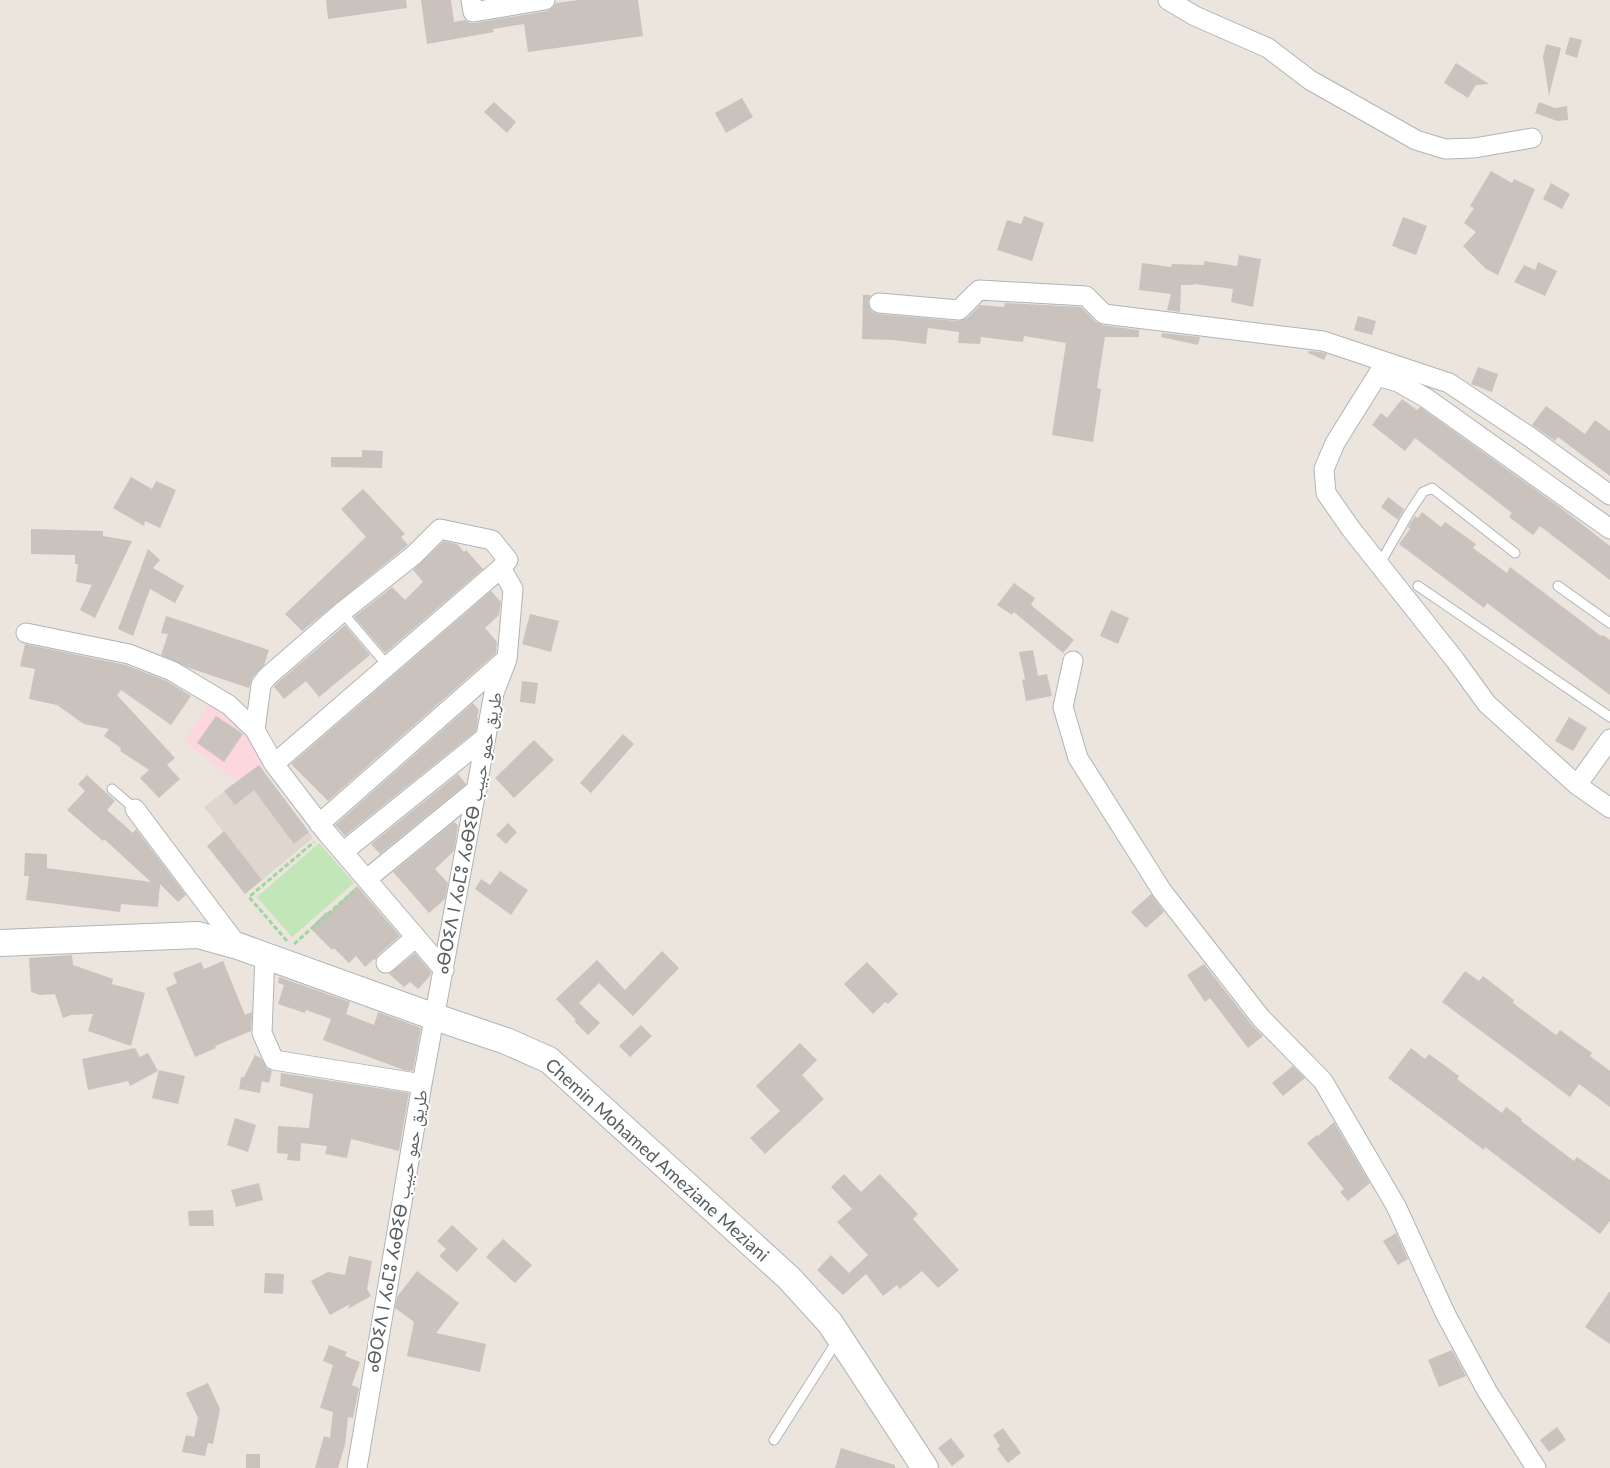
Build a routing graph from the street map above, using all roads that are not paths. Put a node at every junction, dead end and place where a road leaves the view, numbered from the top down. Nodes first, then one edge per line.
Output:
1 (471, 0) edge
2 (545, 0) edge
3 (1168, 0) edge
4 (1532, 138) dead end
5 (879, 303) dead end
6 (1381, 370) junction
7 (1610, 495) edge
8 (1610, 529) edge
9 (1515, 552) dead end
10 (1379, 566) junction
11 (501, 568) junction
12 (1418, 586) dead end
13 (1558, 586) dead end
14 (342, 612) junction
15 (1610, 623) edge
16 (26, 633) dead end
17 (507, 659) junction
18 (1073, 661) dead end
19 (387, 665) junction
20 (1610, 717) edge
21 (255, 730) junction
22 (486, 737) junction
23 (1610, 739) edge
24 (274, 764) junction
25 (1577, 785) junction
26 (112, 789) dead end
27 (477, 789) junction
28 (1610, 808) edge
29 (135, 809) joint
30 (322, 828) junction
31 (343, 852) junction
32 (367, 879) junction
33 (416, 937) junction
34 (0, 943) edge
35 (238, 946) junction
36 (265, 956) junction
37 (386, 963) dead end
38 (444, 970) junction
39 (435, 1017) junction
40 (422, 1084) junction
41 (840, 1337) junction
42 (774, 1440) dead end
43 (357, 1468) edge
44 (925, 1468) edge
45 (1536, 1468) edge

1 - 2 street
3 - 4 street
5 - 6 street
6 - 7 street
6 - 8 street
6 - 10 street
9 - 10 lane
10 - 25 street
11 - 14 street, ⴰⴱⵔⵉⴷ ⵏ ⵃⴰⵎⵓ ⵃⴰⴱⵉⴱ طريق حمو حبيب
11 - 17 street, ⴰⴱⵔⵉⴷ ⵏ ⵃⴰⵎⵓ ⵃⴰⴱⵉⴱ طريق حمو حبيب
11 - 19 street
12 - 20 lane
13 - 15 lane
14 - 19 lane
14 - 21 street, ⴰⴱⵔⵉⴷ ⵏ ⵃⴰⵎⵓ ⵃⴰⴱⵉⴱ طريق حمو حبيب
16 - 21 street
17 - 22 street, ⴰⴱⵔⵉⴷ ⵏ ⵃⴰⵎⵓ ⵃⴰⴱⵉⴱ طريق حمو حبيب
17 - 30 street
18 - 45 street
19 - 24 street
21 - 24 street
22 - 27 street, ⴰⴱⵔⵉⴷ ⵏ ⵃⴰⵎⵓ ⵃⴰⴱⵉⴱ طريق حمو حبيب
22 - 31 street
23 - 25 street
24 - 30 street
25 - 28 street
26 - 29 lane
27 - 32 street
27 - 38 street, ⴰⴱⵔⵉⴷ ⵏ ⵃⴰⵎⵓ ⵃⴰⴱⵉⴱ طريق حمو حبيب
29 - 35 street
30 - 31 street
31 - 32 street
32 - 33 street
33 - 37 street
33 - 38 street
34 - 35 main road, Chemin Mohamed Ameziane Meziani
35 - 36 main road, Chemin Mohamed Ameziane Meziani
36 - 39 main road, Chemin Mohamed Ameziane Meziani
36 - 40 street
38 - 39 street, ⴰⴱⵔⵉⴷ ⵏ ⵃⴰⵎⵓ ⵃⴰⴱⵉⴱ طريق حمو حبيب
39 - 40 street, ⴰⴱⵔⵉⴷ ⵏ ⵃⴰⵎⵓ ⵃⴰⴱⵉⴱ طريق حمو حبيب
39 - 41 main road, Chemin Mohamed Ameziane Meziani
40 - 43 street, ⴰⴱⵔⵉⴷ ⵏ ⵃⴰⵎⵓ ⵃⴰⴱⵉⴱ طريق حمو حبيب
41 - 42 lane
41 - 44 main road, Chemin Mohamed Ameziane Meziani

